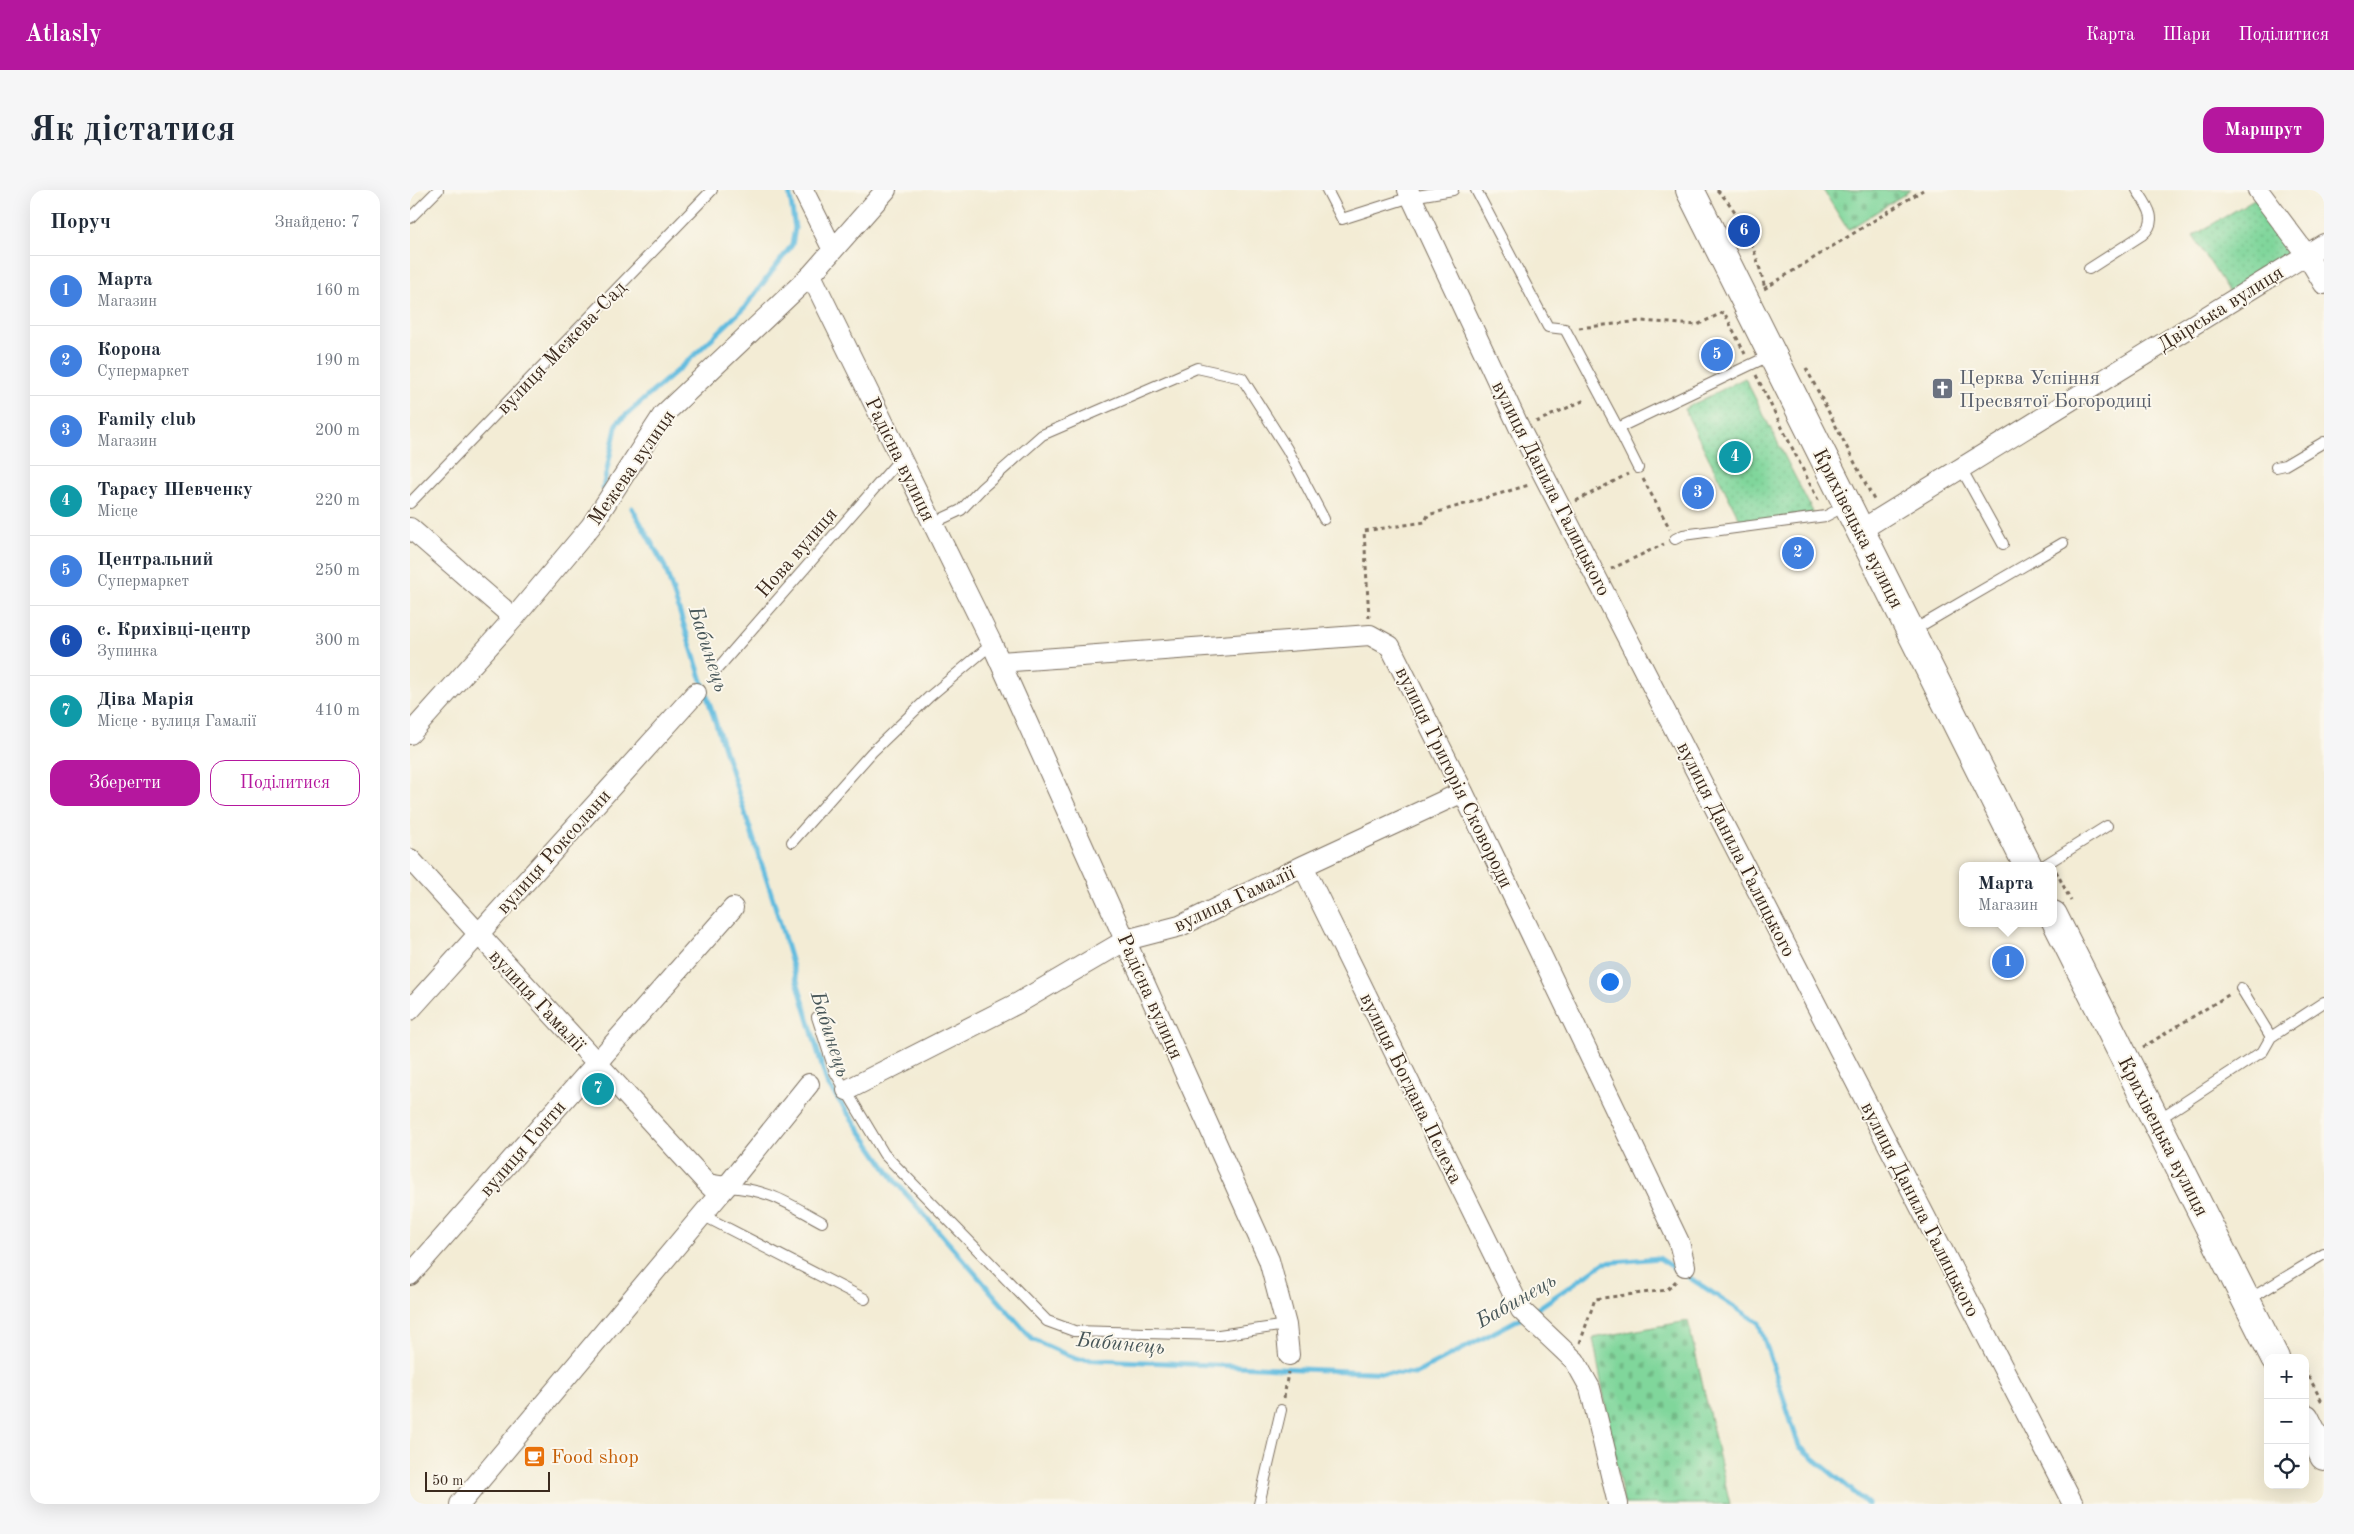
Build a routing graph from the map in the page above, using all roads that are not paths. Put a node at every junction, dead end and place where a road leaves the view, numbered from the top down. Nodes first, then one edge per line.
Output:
1 (438, 190) edge
2 (712, 190) edge
3 (803, 190) edge
4 (886, 190) edge
5 (1326, 190) edge
6 (1453, 190) edge
7 (1476, 190) edge
8 (1690, 190) edge
9 (2137, 190) edge
10 (2258, 190) edge
11 (1410, 193) edge
12 (410, 218) edge
13 (2324, 244) edge
14 (833, 250) junction
15 (2306, 254) junction
16 (2089, 269) dead end
17 (811, 275) junction
18 (2324, 284) edge
19 (1761, 360) junction
20 (1618, 428) junction
21 (2324, 442) edge
22 (901, 458) junction
23 (2276, 467) dead end
24 (1638, 468) road end
25 (1960, 468) junction
26 (410, 503) edge
27 (1837, 510) junction
28 (1324, 519) dead end
29 (933, 523) junction
30 (410, 528) edge
31 (1861, 530) junction
32 (1675, 539) road end
33 (2063, 543) dead end
34 (2004, 544) dead end
35 (514, 618) junction
36 (1912, 631) junction
37 (996, 653) junction
38 (718, 668) dead end
39 (696, 693) dead end
40 (410, 734) edge
41 (1464, 792) junction
42 (2107, 826) dead end
43 (792, 842) dead end
44 (410, 859) edge
45 (2026, 862) edge
46 (2049, 862) edge
47 (1303, 866) junction
48 (733, 908) dead end
49 (2057, 923) edge
50 (478, 935) junction
51 (1126, 940) junction
52 (2241, 988) road end
53 (2324, 1002) edge
54 (410, 1010) edge
55 (817, 1017) dead end
56 (2271, 1037) junction
57 (596, 1062) junction
58 (809, 1084) dead end
59 (847, 1090) junction
60 (2156, 1121) junction
61 (718, 1189) junction
62 (704, 1216) junction
63 (822, 1222) dead end
64 (2324, 1254) edge
65 (1682, 1272) road end
66 (410, 1276) edge
67 (864, 1299) dead end
68 (2246, 1301) junction
69 (1286, 1325) junction
70 (2273, 1354) edge
71 (1289, 1363) road end
72 (1281, 1410) road end
73 (2309, 1426) edge
74 (2324, 1456) edge
75 (460, 1504) edge
76 (1259, 1504) edge
77 (1618, 1504) edge
78 (2073, 1504) edge

1 - 12 lane
2 - 26 lane, вулиця Межева-Сад
3 - 14 street
4 - 14 street, Межева вулиця
5 - 11 lane
6 - 11 lane
7 - 20 lane
8 - 19 main road, Крихівецька вулиця
9 - 16 lane
10 - 15 street
11 - 78 street, вулиця Данила Галицького
13 - 15 street, Двірська вулиця
14 - 17 street, Межева вулиця
15 - 18 street
15 - 25 street, Двірська вулиця
17 - 22 street, Радісна вулиця
17 - 35 street, Межева вулиця
19 - 20 lane
19 - 27 main road, Крихівецька вулиця
20 - 24 lane
21 - 23 lane
22 - 29 street, Радісна вулиця
22 - 38 lane, Нова вулиця
25 - 31 street, Двірська вулиця
25 - 34 lane
27 - 31 main road, Крихівецька вулиця
27 - 32 lane
28 - 29 lane
29 - 37 street, Радісна вулиця
30 - 35 street
31 - 36 main road, Крихівецька вулиця
33 - 36 lane
35 - 40 street, Межева вулиця
36 - 45 main road, Крихівецька вулиця
37 - 41 street, вулиця Григорія Сковороди
37 - 43 lane
37 - 51 street, Радісна вулиця
39 - 50 street, вулиця Роксолани
41 - 47 street, вулиця Гамалії
41 - 65 street, вулиця Григорія Сковороди
42 - 46 lane
44 - 50 street, вулиця Гамалії
47 - 51 street, вулиця Гамалії
47 - 77 street, вулиця Богдана Пелеха
48 - 57 street, вулиця Гонти
49 - 60 main road, Крихівецька вулиця
50 - 54 street, вулиця Роксолани
50 - 57 street, вулиця Гамалії
51 - 59 street, вулиця Гамалії
51 - 69 street, Радісна вулиця
52 - 56 lane
53 - 56 lane
55 - 59 lane
56 - 60 lane
57 - 61 street, вулиця Гамалії
57 - 66 street, вулиця Гонти
58 - 61 street
59 - 69 lane
60 - 68 main road, Крихівецька вулиця
61 - 62 street
61 - 63 lane
62 - 67 lane
62 - 75 street
64 - 68 lane
68 - 70 main road, Крихівецька вулиця
69 - 71 street, Радісна вулиця
72 - 76 lane
73 - 74 main road

